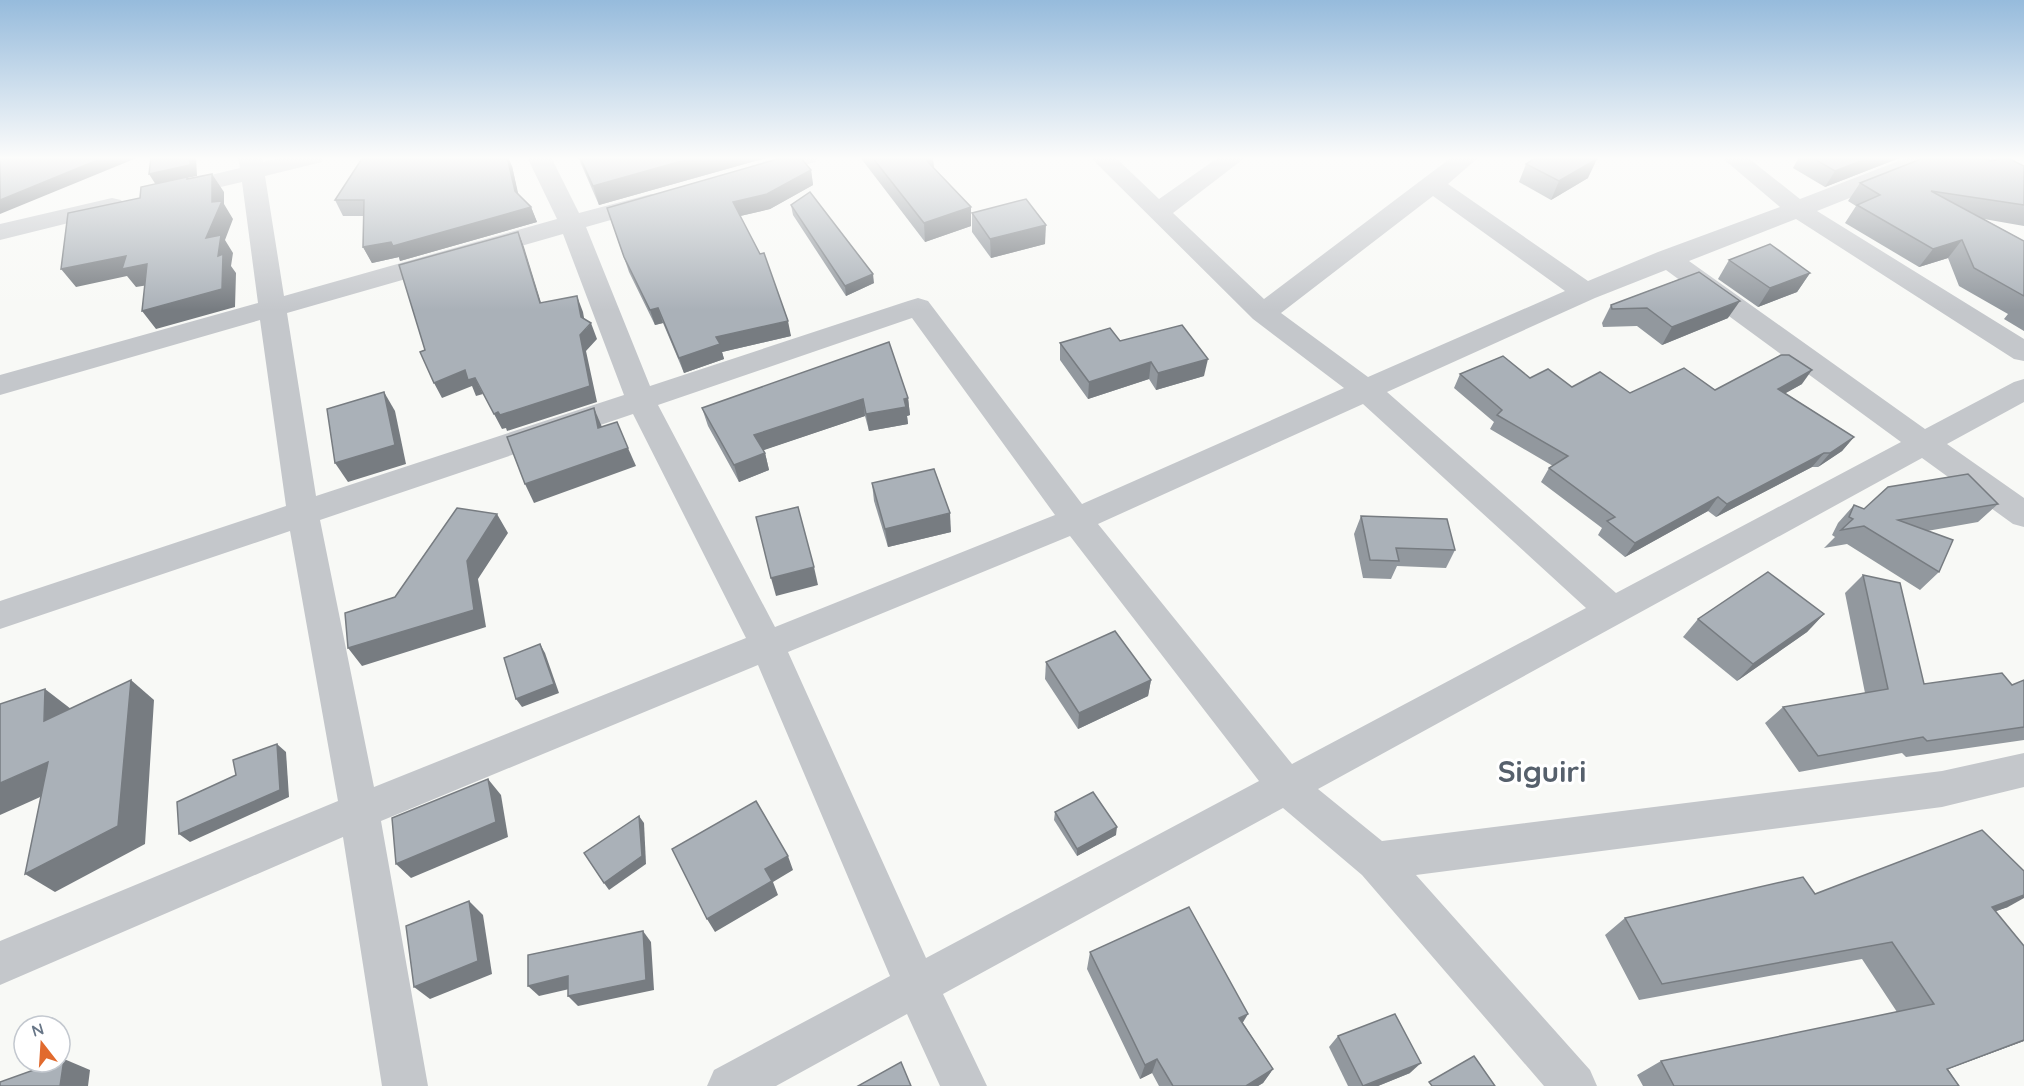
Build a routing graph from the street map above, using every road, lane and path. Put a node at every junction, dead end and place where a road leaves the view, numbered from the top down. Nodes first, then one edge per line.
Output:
1 (102, 208) edge
2 (258, 208) edge
3 (564, 208) edge
4 (629, 208) edge
5 (1153, 208) edge
6 (1164, 208) edge
7 (1401, 208) edge
8 (1466, 208) edge
9 (1800, 208) edge
10 (1797, 209) junction
11 (1158, 212) junction
12 (572, 224) junction
13 (0, 231) edge
14 (1667, 258) junction
15 (1585, 292) junction
16 (273, 308) junction
17 (1263, 313) junction
18 (2024, 352) edge
19 (0, 385) edge
20 (2024, 389) edge
21 (1367, 391) junction
22 (641, 400) junction
23 (1924, 443) junction
24 (303, 514) junction
25 (2024, 515) edge
26 (1076, 520) junction
27 (1613, 611) junction
28 (0, 615) edge
29 (767, 645) junction
30 (2024, 770) edge
31 (1286, 786) junction
32 (359, 811) junction
33 (1376, 861) junction
34 (0, 963) edge
35 (916, 986) junction
36 (405, 1086) edge
37 (730, 1086) edge
38 (964, 1086) edge
39 (1574, 1086) edge

1 - 13 street
2 - 16 street
3 - 12 street
4 - 12 street
5 - 11 street
6 - 11 street
7 - 17 street
8 - 15 street
9 - 10 street
10 - 14 street
10 - 18 street
11 - 17 street
12 - 16 street
12 - 22 street
14 - 15 street
14 - 23 street
15 - 21 street
16 - 19 street
16 - 24 street
17 - 21 street
20 - 23 street
21 - 26 street
21 - 27 street
22 - 24 street
22 - 26 street
22 - 29 street
23 - 25 street
23 - 27 street
24 - 28 street
24 - 32 street
26 - 29 street
26 - 31 street
27 - 31 street
29 - 32 street
29 - 35 street
30 - 33 street
31 - 33 street
31 - 35 street
32 - 34 street
32 - 36 street
33 - 39 street
35 - 37 street
35 - 38 street

